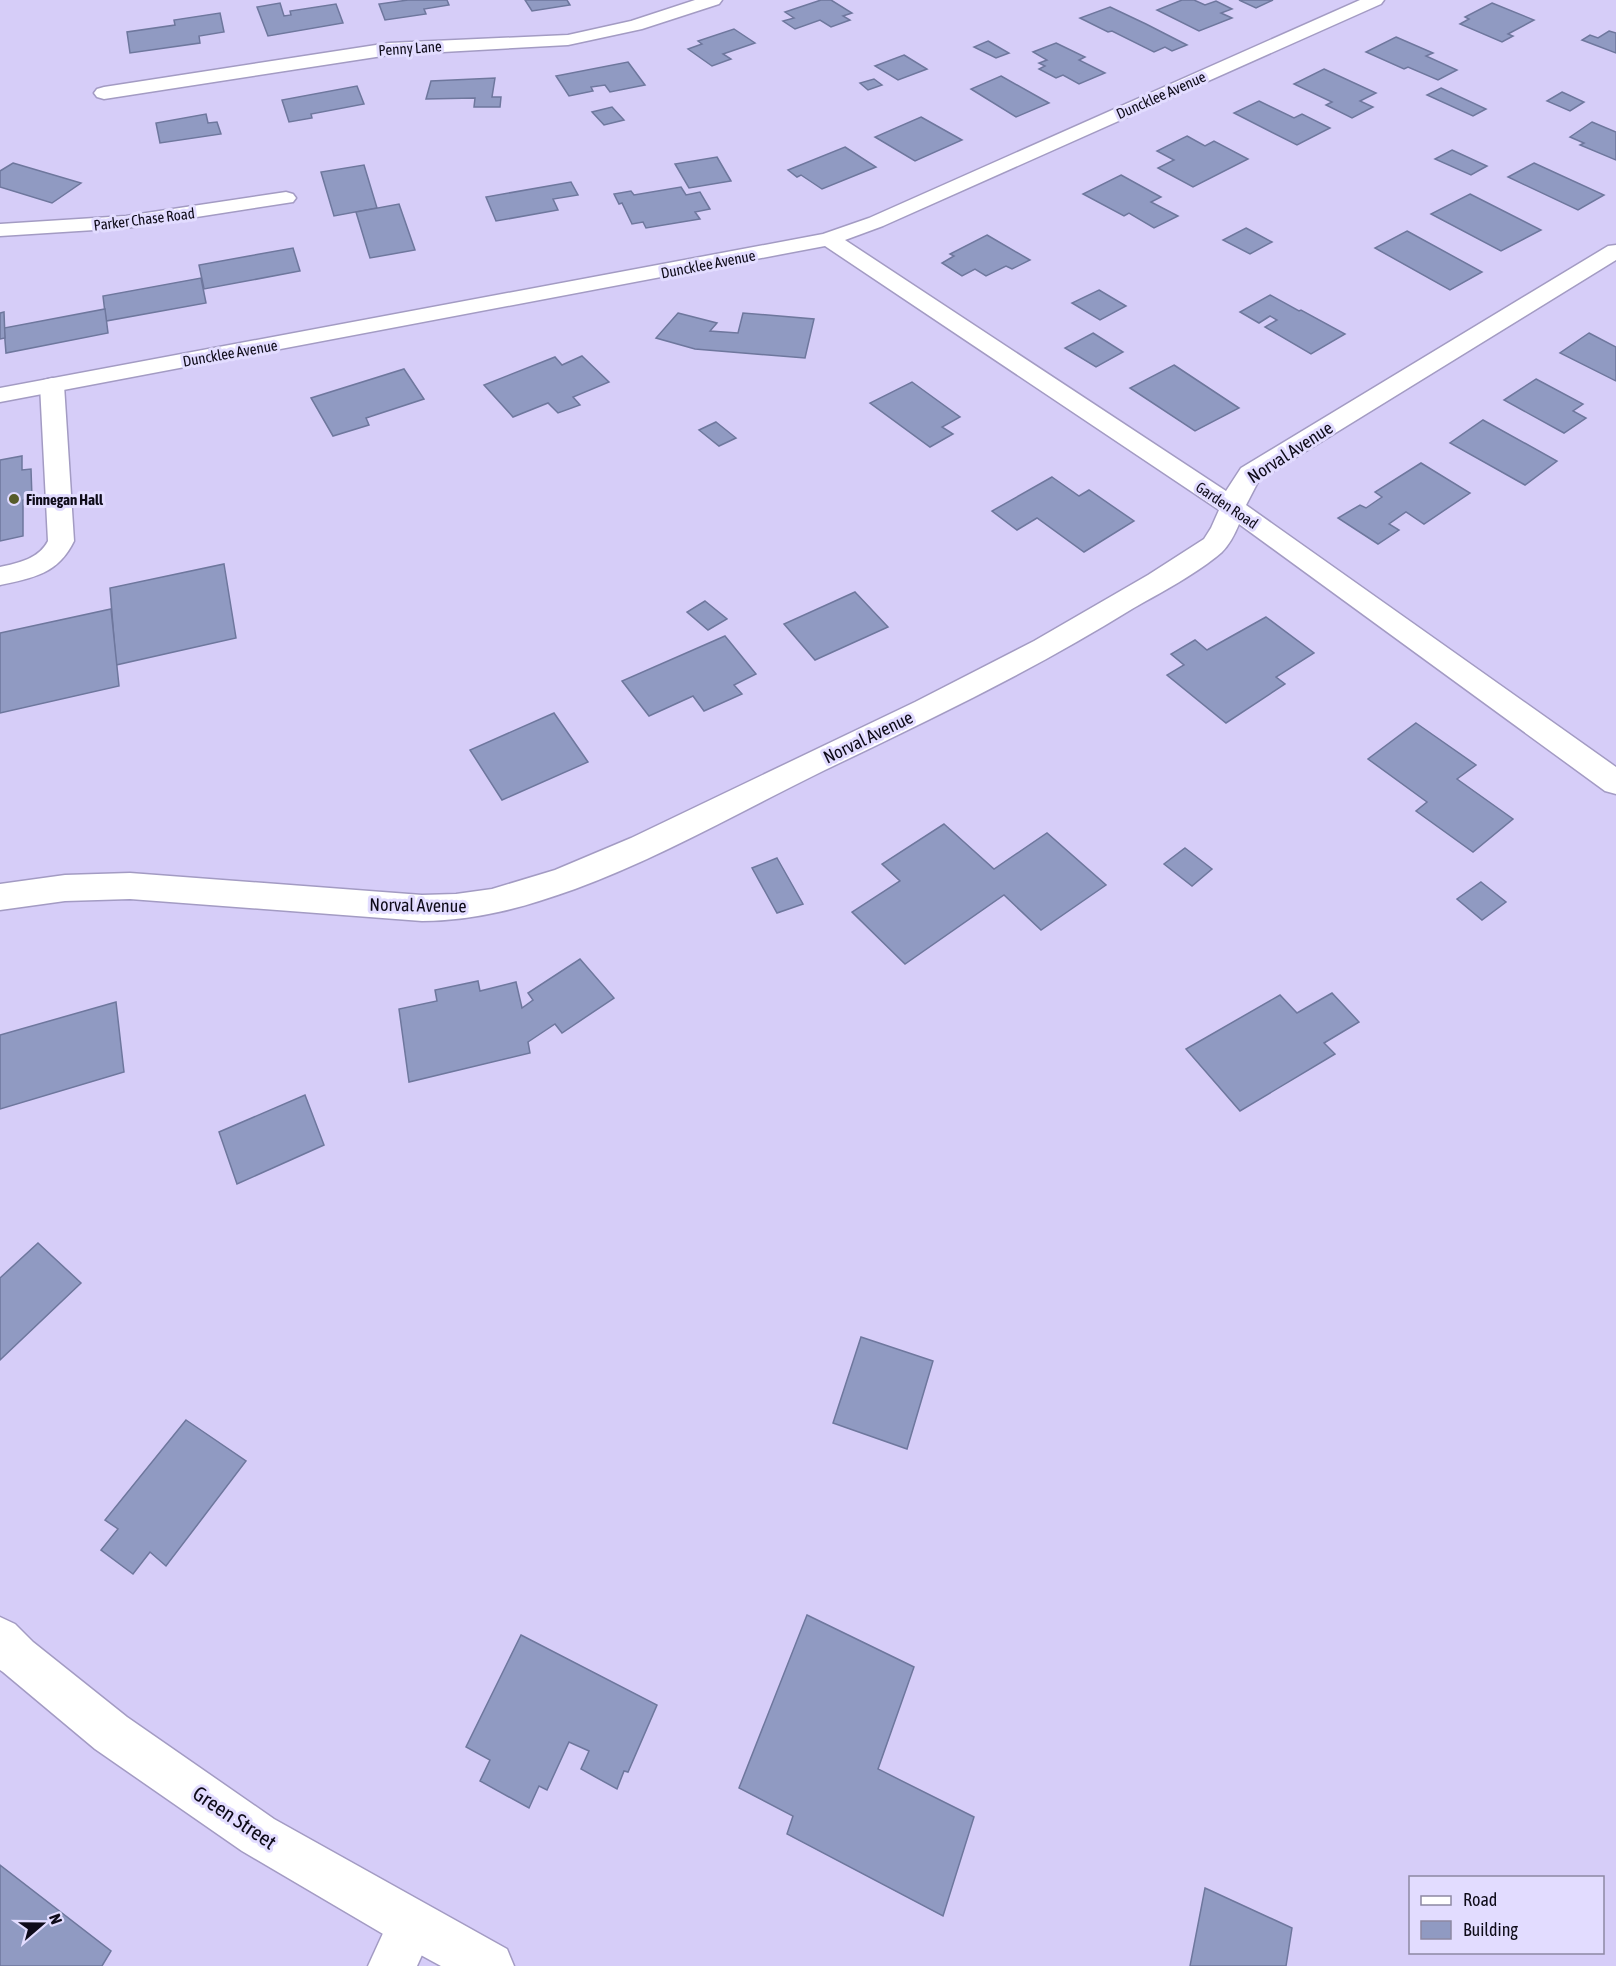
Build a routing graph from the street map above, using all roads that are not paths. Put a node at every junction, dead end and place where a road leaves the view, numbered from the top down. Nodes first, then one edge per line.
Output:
1 (712, 0) edge
2 (1375, 0) edge
3 (104, 93) dead end
4 (286, 198) dead end
5 (0, 230) edge
6 (829, 239) junction
7 (1616, 251) edge
8 (52, 385) junction
9 (0, 395) edge
10 (1232, 507) junction
11 (0, 576) edge
12 (1616, 783) edge
13 (0, 897) edge
14 (0, 1639) edge
15 (412, 1924) junction
16 (392, 1966) edge
17 (489, 1966) edge

1 - 3 street, Penny Lane
2 - 6 street, Duncklee Avenue
4 - 5 street, Parker Chase Road
6 - 8 street, Duncklee Avenue
6 - 10 street, Garden Road
7 - 10 street, Norval Avenue
8 - 9 street, Duncklee Avenue
8 - 11 street
10 - 12 street, Garden Road
10 - 13 street, Norval Avenue
14 - 15 street, Green Street
15 - 16 street
15 - 17 street, Green Street

